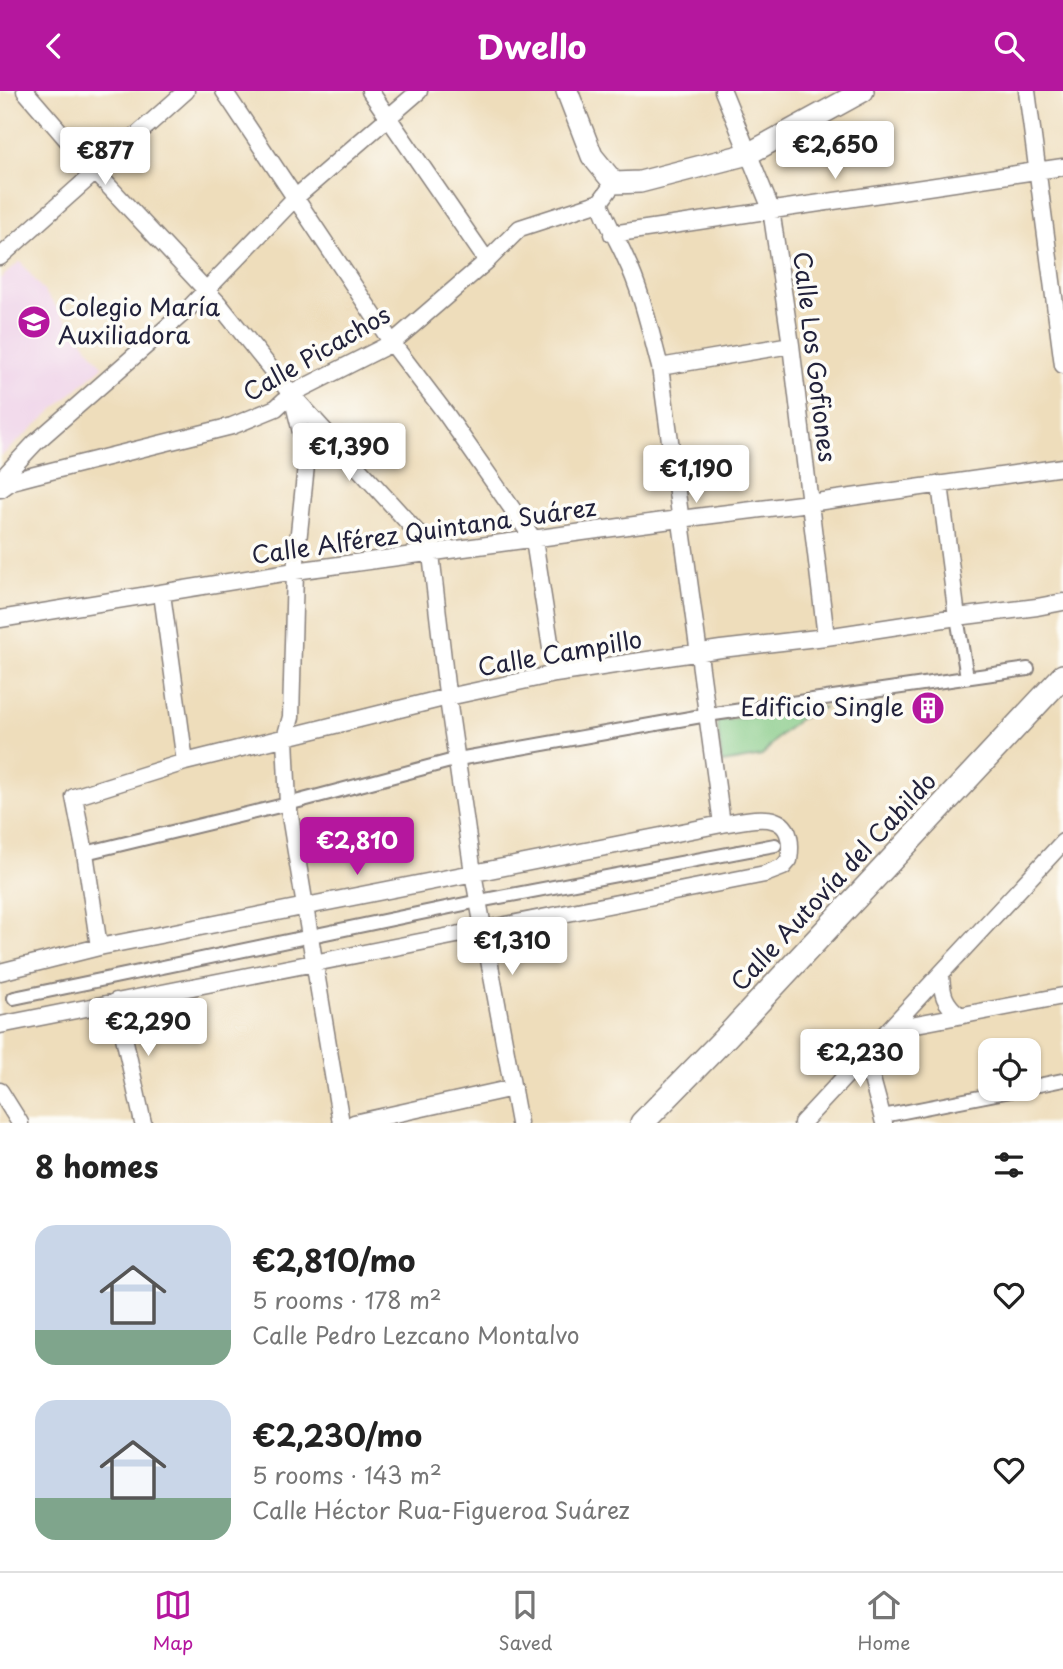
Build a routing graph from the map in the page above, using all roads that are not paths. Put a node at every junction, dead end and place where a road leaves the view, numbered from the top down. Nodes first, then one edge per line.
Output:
1 (25, 91) edge
2 (187, 91) edge
3 (224, 91) edge
4 (370, 91) edge
5 (419, 91) edge
6 (568, 91) edge
7 (723, 91) edge
8 (863, 91) edge
9 (1027, 91) edge
10 (832, 99) edge
11 (388, 120) junction
12 (748, 154) junction
13 (1063, 167) edge
14 (95, 171) junction
15 (1035, 171) junction
16 (614, 183) junction
17 (295, 198) junction
18 (600, 202) junction
19 (771, 209) junction
20 (612, 234) junction
21 (0, 257) edge
22 (487, 261) junction
23 (206, 291) junction
24 (1059, 305) edge
25 (393, 343) junction
26 (791, 345) junction
27 (1063, 365) edge
28 (660, 367) junction
29 (292, 394) junction
30 (23, 456) junction
31 (1063, 467) edge
32 (34, 475) junction
33 (940, 484) junction
34 (1, 491) edge
35 (809, 503) junction
36 (679, 519) junction
37 (534, 540) junction
38 (431, 554) junction
39 (295, 571) junction
40 (162, 594) junction
41 (1063, 602) edge
42 (957, 617) junction
43 (0, 619) edge
44 (826, 637) junction
45 (698, 653) junction
46 (1028, 669) dead end
47 (555, 674) junction
48 (1063, 676) edge
49 (967, 677) junction
50 (448, 698) junction
51 (707, 715) junction
52 (285, 738) junction
53 (458, 759) junction
54 (185, 762) junction
55 (288, 804) junction
56 (722, 824) junction
57 (1063, 842) edge
58 (775, 845) dead end
59 (85, 853) junction
60 (473, 873) junction
61 (479, 901) junction
62 (304, 906) junction
63 (485, 930) junction
64 (309, 937) junction
65 (99, 947) junction
66 (314, 962) junction
67 (0, 972) edge
68 (941, 975) junction
69 (1063, 996) edge
70 (14, 998) dead end
71 (116, 1001) junction
72 (959, 1015) junction
73 (3, 1022) edge
74 (890, 1029) junction
75 (858, 1064) junction
76 (1063, 1080) edge
77 (1041, 1085) edge
78 (513, 1088) junction
79 (0, 1091) edge
80 (978, 1098) edge
81 (883, 1119) edge
82 (20, 1123) edge
83 (143, 1123) edge
84 (341, 1123) edge
85 (354, 1123) edge
86 (519, 1123) edge
87 (642, 1123) edge
88 (803, 1123) edge

1 - 14 street
2 - 14 street
3 - 17 street
4 - 11 street
5 - 11 street
6 - 16 street
7 - 12 street, Calle Los Gofiones
8 - 10 street
9 - 15 street
10 - 12 street
11 - 17 street
11 - 22 street
12 - 16 street
12 - 19 street, Calle Los Gofiones
13 - 15 street
14 - 21 street
14 - 23 street
15 - 19 street
15 - 24 street
16 - 18 street
17 - 23 street
17 - 25 street
18 - 20 street
18 - 22 street, Calle Picachos
19 - 20 street
19 - 26 street, Calle Los Gofiones
20 - 28 street
22 - 25 street, Calle Picachos
23 - 29 street
23 - 30 street
24 - 27 street
25 - 29 street, Calle Picachos
25 - 37 street
26 - 28 street
26 - 35 street, Calle Los Gofiones
28 - 36 street
29 - 32 street, Calle Picachos
29 - 38 street
29 - 39 street
30 - 32 street
30 - 34 street
31 - 33 street, Calle Alférez Quintana Suárez
32 - 34 street, Calle Picachos
33 - 35 street, Calle Alférez Quintana Suárez
33 - 42 street
35 - 36 street, Calle Alférez Quintana Suárez
35 - 44 street, Calle Los Gofiones
36 - 37 street, Calle Alférez Quintana Suárez
36 - 45 street
37 - 38 street, Calle Alférez Quintana Suárez
37 - 47 street
38 - 39 street, Calle Alférez Quintana Suárez
38 - 50 street
39 - 40 street, Calle Alférez Quintana Suárez
39 - 52 street
40 - 43 street, Calle Alférez Quintana Suárez
40 - 54 street
41 - 42 street, Calle Campillo
42 - 44 street, Calle Campillo
42 - 49 street
44 - 45 street, Calle Campillo
45 - 47 street, Calle Campillo
45 - 51 street
46 - 49 street
47 - 50 street, Calle Campillo
48 - 87 main road, Calle Autovía del Cabildo
49 - 51 street
50 - 52 street, Calle Campillo
50 - 53 street
51 - 53 street
51 - 56 street
52 - 54 street, Calle Campillo
52 - 55 street
53 - 55 street
53 - 60 street
54 - 59 street, Calle Campillo
55 - 59 street
55 - 62 street
56 - 60 street
56 - 63 street
57 - 68 street
58 - 61 street
59 - 65 street
60 - 61 street
60 - 62 street
61 - 63 street
61 - 64 street
62 - 64 street
62 - 65 street
63 - 66 street
63 - 78 street
64 - 66 street
64 - 70 street
65 - 67 street
66 - 71 street
66 - 84 street
68 - 72 street
68 - 74 street
69 - 72 street
71 - 73 street
71 - 83 street
72 - 74 street
74 - 75 street
75 - 81 street
75 - 88 street
76 - 77 street
78 - 85 street
78 - 86 street
79 - 82 street
80 - 81 street

